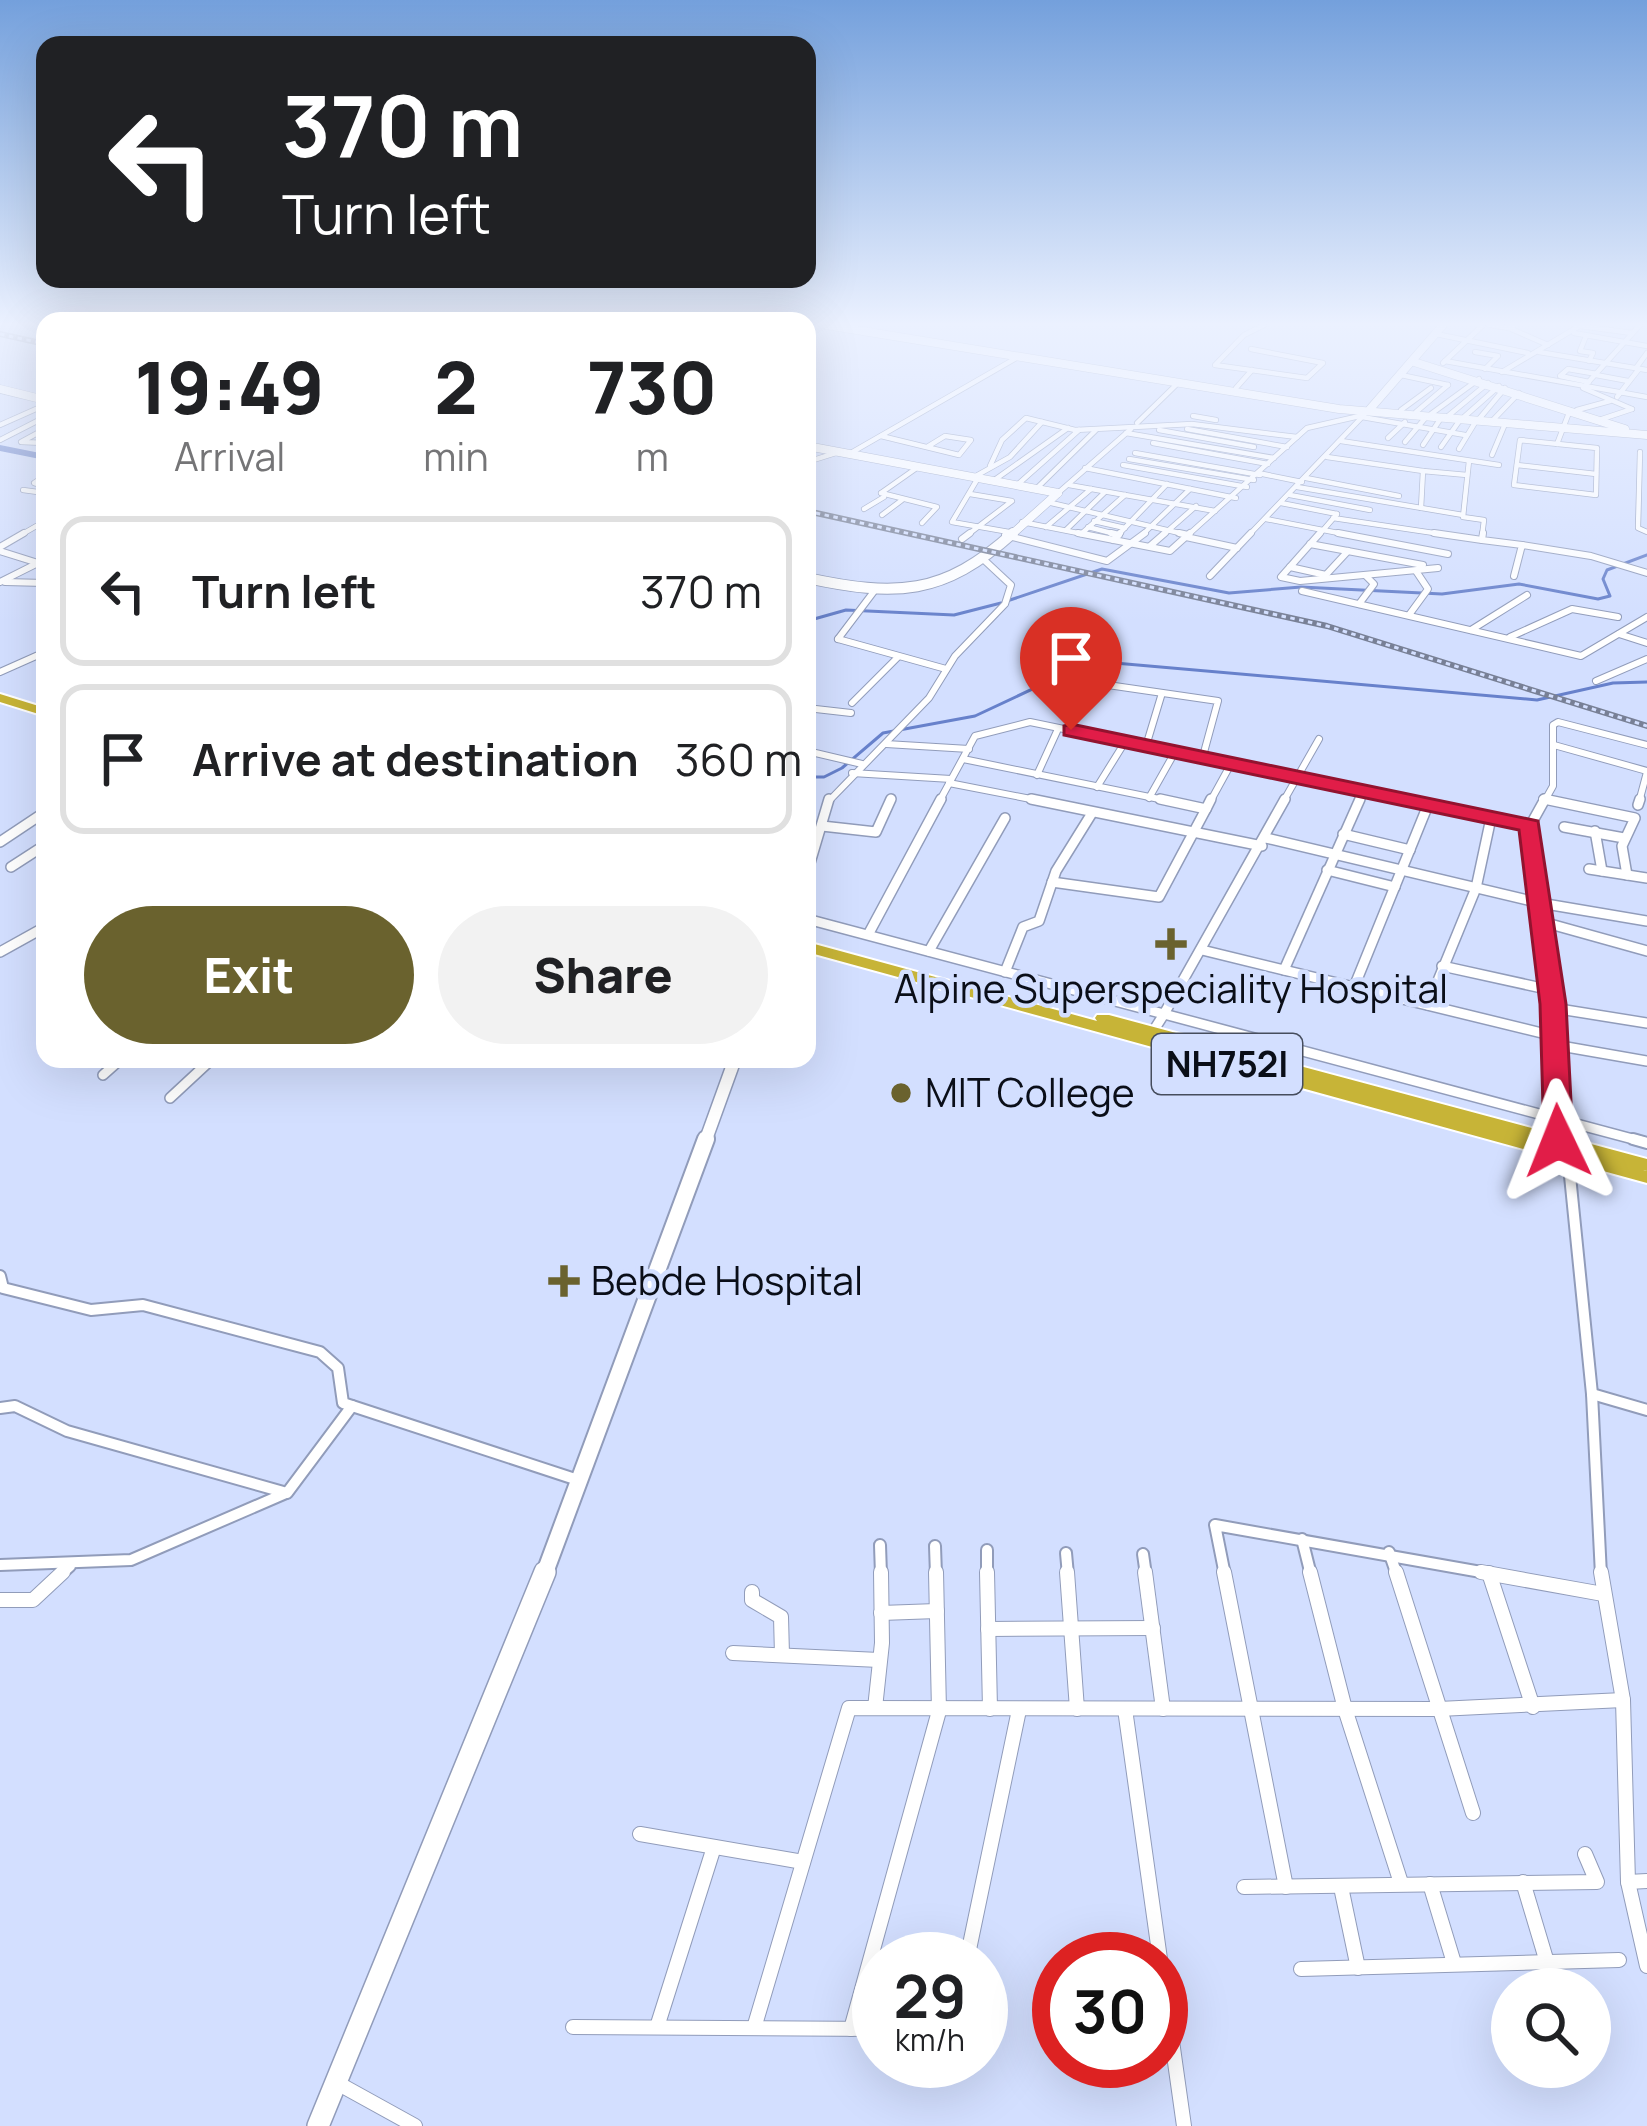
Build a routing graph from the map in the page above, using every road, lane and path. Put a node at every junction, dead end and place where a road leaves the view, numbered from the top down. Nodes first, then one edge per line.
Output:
1 (901, 424) edge
2 (1019, 424) edge
3 (1040, 424) edge
4 (1052, 424) edge
5 (1136, 424) edge
6 (1208, 424) edge
7 (1233, 424) edge
8 (1319, 424) edge
9 (1356, 424) edge
10 (1403, 424) edge
11 (1404, 424) edge
12 (1422, 424) edge
13 (1435, 424) edge
14 (1457, 424) edge
15 (1474, 424) edge
16 (1504, 424) edge
17 (1507, 424) edge
18 (1530, 424) edge
19 (1565, 424) edge
20 (1615, 424) edge
21 (1211, 425) junction
22 (1162, 426) junction
23 (1231, 427) junction
24 (1417, 427) junction
25 (1068, 428) junction
26 (1132, 428) junction
27 (1563, 428) junction
28 (1079, 430) junction
29 (1096, 430) junction
30 (1433, 430) junction
31 (1450, 432) junction
32 (36, 434) edge
33 (1644, 434) edge
34 (1465, 435) junction
35 (881, 436) junction
36 (1297, 437) junction
37 (1388, 438) dead end
38 (0, 440) edge
39 (1150, 440) junction
40 (1341, 441) junction
41 (21, 442) junction
42 (1406, 442) dead end
43 (36, 443) edge
44 (1557, 444) junction
45 (1423, 445) dead end
46 (927, 447) junction
47 (1441, 447) dead end
48 (816, 448) edge
49 (1284, 449) junction
50 (1459, 449) dead end
51 (1198, 451) junction
52 (1640, 452) dead end
53 (844, 453) junction
54 (1492, 455) dead end
55 (1132, 456) junction
56 (1327, 457) junction
57 (816, 460) edge
58 (1469, 460) junction
59 (1271, 461) junction
60 (1064, 462) junction
61 (1499, 465) dead end
62 (1517, 465) junction
63 (990, 466) junction
64 (918, 467) junction
65 (1086, 467) junction
66 (1423, 471) junction
67 (1113, 474) junction
68 (1170, 474) junction
69 (1596, 474) junction
70 (1467, 475) junction
71 (1256, 477) junction
72 (1644, 477) edge
73 (976, 478) junction
74 (993, 481) junction
75 (1302, 482) junction
76 (1163, 484) junction
77 (1017, 485) junction
78 (1069, 485) junction
79 (36, 489) edge
80 (1036, 489) junction
81 (1090, 489) junction
82 (1190, 489) junction
83 (23, 490) dead end
84 (1105, 492) junction
85 (1058, 493) junction
86 (1208, 493) junction
87 (970, 494) junction
88 (1290, 495) junction
89 (884, 496) junction
90 (1125, 496) junction
91 (1400, 496) dead end
92 (1236, 498) junction
93 (902, 500) junction
94 (1152, 500) junction
95 (1047, 502) junction
96 (1281, 503) junction
97 (1176, 504) junction
98 (1069, 508) junction
99 (1195, 508) junction
100 (1421, 508) junction
101 (865, 509) dead end
102 (1370, 510) dead end
103 (1088, 511) junction
104 (1215, 511) junction
105 (1463, 514) junction
106 (882, 515) dead end
107 (1104, 515) junction
108 (1333, 518) junction
109 (1266, 519) junction
110 (1021, 522) junction
111 (922, 523) dead end
112 (980, 526) junction
113 (1154, 526) junction
114 (36, 527) edge
115 (1046, 527) junction
116 (1088, 527) junction
117 (1065, 530) junction
118 (1172, 530) junction
119 (1322, 530) junction
120 (1397, 530) junction
121 (1122, 531) junction
122 (1647, 532) edge
123 (1007, 533) junction
124 (1187, 536) junction
125 (962, 539) dead end
126 (1454, 539) junction
127 (1482, 539) junction
128 (1388, 542) junction
129 (1133, 544) junction
130 (1310, 544) junction
131 (1522, 544) junction
132 (1149, 547) junction
133 (1237, 548) junction
134 (0, 549) edge
135 (1348, 551) junction
136 (1448, 554) junction
137 (1379, 557) junction
138 (982, 558) junction
139 (36, 560) edge
140 (1107, 561) junction
141 (36, 564) edge
142 (1290, 567) junction
143 (1097, 568) dead end
144 (1438, 568) junction
145 (1416, 570) junction
146 (1647, 573) edge
147 (1365, 575) junction
148 (1210, 576) dead end
149 (1514, 576) dead end
150 (1324, 577) junction
151 (816, 580) edge
152 (36, 583) edge
153 (875, 590) junction
154 (1303, 591) dead end
155 (1527, 595) dead end
156 (1359, 604) junction
157 (1409, 615) junction
158 (1618, 617) dead end
159 (1647, 617) edge
160 (1471, 630) junction
161 (1619, 634) junction
162 (1507, 639) junction
163 (1647, 643) edge
164 (36, 656) edge
165 (898, 657) junction
166 (1647, 659) edge
167 (946, 668) junction
168 (0, 672) edge
169 (1597, 681) dead end
170 (1101, 684) dead end
171 (1162, 693) junction
172 (0, 702) edge
173 (816, 708) edge
174 (36, 713) edge
175 (1058, 729) junction
176 (1319, 739) dead end
177 (888, 742) junction
178 (1125, 742) junction
179 (1554, 745) junction
180 (1647, 745) edge
181 (1146, 746) junction
182 (969, 749) junction
183 (1175, 752) junction
184 (816, 753) edge
185 (1203, 756) junction
186 (963, 759) junction
187 (1232, 762) junction
188 (856, 766) junction
189 (1647, 772) edge
190 (1037, 775) junction
191 (1298, 776) junction
192 (950, 781) junction
193 (1097, 788) junction
194 (1364, 791) junction
195 (1149, 798) junction
196 (891, 799) dead end
197 (1543, 799) junction
198 (1427, 805) junction
199 (1638, 805) dead end
200 (1206, 809) junction
201 (1092, 813) junction
202 (36, 818) edge
203 (1005, 818) dead end
204 (1491, 818) junction
205 (1530, 826) junction
206 (1564, 827) dead end
207 (822, 830) junction
208 (816, 831) edge
209 (1595, 832) junction
210 (1194, 834) junction
211 (1343, 835) junction
212 (1624, 838) junction
213 (0, 842) edge
214 (1264, 842) junction
215 (816, 847) edge
216 (1409, 850) junction
217 (36, 851) edge
218 (1334, 854) junction
219 (11, 867) dead end
220 (1588, 869) dead end
221 (1327, 870) junction
222 (1402, 870) junction
223 (1602, 871) junction
224 (1627, 875) junction
225 (1647, 878) edge
226 (1052, 882) junction
227 (1395, 887) junction
228 (1476, 888) junction
229 (1540, 903) junction
230 (816, 921) edge
231 (1647, 921) edge
232 (1543, 922) junction
233 (36, 931) edge
234 (869, 933) junction
235 (816, 944) edge
236 (2, 948) edge
237 (1202, 950) junction
238 (928, 951) junction
239 (1647, 951) edge
240 (1442, 966) junction
241 (1284, 970) junction
242 (1006, 972) junction
243 (1354, 987) junction
244 (1551, 990) junction
245 (1428, 1005) junction
246 (1553, 1008) junction
247 (1164, 1014) junction
248 (1647, 1023) edge
249 (1150, 1037) junction
250 (1554, 1040) junction
251 (1647, 1061) edge
252 (111, 1068) edge
253 (202, 1068) edge
254 (733, 1068) edge
255 (103, 1075) dead end
256 (170, 1098) dead end
257 (1558, 1119) junction
258 (1647, 1143) edge
259 (1563, 1149) junction
260 (1647, 1165) edge
261 (1647, 1177) edge
262 (0, 1276) edge
263 (1592, 1394) junction
264 (352, 1406) junction
265 (0, 1408) edge
266 (1647, 1410) edge
267 (581, 1481) junction
268 (287, 1493) junction
269 (1302, 1539) junction
270 (880, 1545) dead end
271 (935, 1546) dead end
272 (987, 1550) dead end
273 (1389, 1552) junction
274 (1066, 1553) dead end
275 (1143, 1554) dead end
276 (0, 1565) edge
277 (70, 1567) junction
278 (1489, 1573) junction
279 (752, 1592) dead end
280 (1603, 1594) junction
281 (0, 1600) edge
282 (937, 1611) junction
283 (881, 1613) junction
284 (1153, 1628) junction
285 (988, 1629) junction
286 (1071, 1630) junction
287 (733, 1653) dead end
288 (782, 1655) junction
289 (880, 1660) junction
290 (1623, 1700) junction
291 (1533, 1707) junction
292 (875, 1708) junction
293 (990, 1709) junction
294 (1077, 1709) junction
295 (1125, 1709) junction
296 (1163, 1709) junction
297 (1252, 1709) junction
298 (1345, 1709) junction
299 (1439, 1709) junction
300 (1019, 1710) junction
301 (939, 1711) junction
302 (1472, 1813) dead end
303 (640, 1834) dead end
304 (714, 1847) junction
305 (1585, 1854) dead end
306 (803, 1862) junction
307 (1647, 1881) edge
308 (1523, 1882) junction
309 (1628, 1882) junction
310 (1401, 1883) junction
311 (1430, 1884) junction
312 (1244, 1887) dead end
313 (1286, 1887) junction
314 (1341, 1887) junction
315 (973, 1932) edge
316 (1157, 1932) edge
317 (1546, 1959) junction
318 (1619, 1960) dead end
319 (1454, 1963) junction
320 (1647, 1966) edge
321 (1358, 1968) junction
322 (1301, 1969) dead end
323 (573, 2027) dead end
324 (657, 2027) junction
325 (754, 2028) junction
326 (851, 2029) joint
327 (339, 2084) junction
328 (1179, 2088) edge
329 (318, 2126) edge
330 (415, 2126) edge
331 (1184, 2126) edge

1 - 35 street
2 - 63 street
3 - 63 street
4 - 25 street
5 - 26 street
6 - 21 street
7 - 23 street
8 - 36 street
9 - 40 street
10 - 37 street
11 - 24 street
12 - 24 street
13 - 30 street
14 - 31 street
15 - 34 street
16 - 54 street
17 - 27 street
18 - 27 street
19 - 27 street
20 - 33 street
21 - 22 street
21 - 23 street
22 - 26 street
22 - 39 street
22 - 51 street
23 - 36 street
24 - 30 street
24 - 42 street
25 - 28 street
25 - 74 street
26 - 29 street
26 - 39 street
26 - 65 street
27 - 33 street
27 - 44 street
28 - 29 street
28 - 77 street
29 - 60 street
30 - 31 street
30 - 45 street
31 - 34 street
31 - 47 street
32 - 41 street
34 - 50 street
35 - 46 street
35 - 53 street
36 - 49 street
38 - 41 street
39 - 51 street
39 - 55 street
40 - 56 street
40 - 58 street
41 - 43 street
44 - 62 street
44 - 69 street
46 - 46 street
48 - 53 street
49 - 51 street
49 - 59 street
51 - 55 street
51 - 55 street
51 - 59 street
51 - 68 street
51 - 71 street
51 - 71 street
52 - 72 street
53 - 57 street
53 - 64 street
55 - 67 street
55 - 68 street
56 - 66 street
56 - 75 street
58 - 61 street
58 - 70 street
59 - 71 street
60 - 65 street
60 - 80 street
62 - 69 street
62 - 69 street
63 - 73 street
64 - 73 street
64 - 89 street
65 - 67 street
65 - 78 street
66 - 70 street
66 - 100 street
67 - 76 street
68 - 71 street
68 - 76 street
70 - 105 street
71 - 75 street
71 - 92 street
72 - 122 street
73 - 74 street
73 - 87 street
74 - 77 street
75 - 88 street
75 - 91 street
75 - 100 street
76 - 82 street
76 - 94 street
77 - 80 street
78 - 81 street
78 - 85 street
79 - 83 street
80 - 85 street
81 - 84 street
81 - 98 street
82 - 86 street
82 - 97 street
84 - 90 street
84 - 103 street
85 - 95 street
86 - 92 street
86 - 99 street
87 - 112 street
87 - 112 street
88 - 96 street
88 - 102 street
89 - 93 street
89 - 101 street
90 - 94 street
90 - 107 street
92 - 104 street
93 - 106 street
93 - 111 street
94 - 97 street
94 - 121 street
95 - 98 street
95 - 110 street
96 - 108 street
96 - 109 street
97 - 99 street
97 - 113 street
98 - 103 street
98 - 115 street
99 - 104 street
99 - 118 street
100 - 105 street
103 - 107 street
103 - 117 street
104 - 124 street
105 - 127 street
107 - 116 street
107 - 121 street
108 - 119 street
108 - 120 street
109 - 119 street
109 - 133 street
110 - 115 street
110 - 123 street
112 - 123 street
112 - 125 street
113 - 118 street
113 - 121 street
113 - 129 street
114 - 134 street
115 - 117 street
116 - 117 street
116 - 121 street
118 - 124 street
118 - 132 street
119 - 128 street
119 - 130 street
120 - 126 street
120 - 128 street
121 - 129 street
123 - 138 street
123 - 140 street
124 - 132 street
124 - 133 street
126 - 127 street
126 - 136 street
127 - 131 street
128 - 136 street
128 - 137 street
129 - 132 street
129 - 140 street
130 - 135 street
130 - 142 street
131 - 146 street
131 - 149 street
133 - 148 street
134 - 139 street
135 - 137 street
135 - 150 street
136 - 144 street
137 - 144 street
138 - 153 street
138 - 167 street
140 - 143 street
141 - 152 street
142 - 150 street
142 - 150 street
144 - 145 street
145 - 147 street
145 - 157 street
147 - 150 street
147 - 156 street
151 - 153 street
153 - 165 street
154 - 156 street
155 - 160 street
156 - 157 street
157 - 160 street
158 - 162 street
159 - 161 street
160 - 162 street
161 - 162 street
161 - 163 street
164 - 168 street
165 - 167 street
165 - 173 street
166 - 169 street
167 - 177 street
170 - 171 street
171 - 181 street
171 - 185 street
172 - 174 highway
175 - 178 street
175 - 182 street
175 - 190 street
176 - 191 street
177 - 182 street
177 - 188 street
178 - 181 street
178 - 193 street
179 - 180 street
179 - 189 street
179 - 197 street
181 - 183 street
182 - 186 street
183 - 185 street
183 - 195 street
184 - 188 street
185 - 187 street
186 - 190 street
186 - 192 street
187 - 191 street
187 - 200 street
188 - 192 street
188 - 207 street
189 - 199 street
190 - 193 street
191 - 194 street
191 - 214 street
192 - 201 street
192 - 234 street
193 - 195 street
194 - 198 street
194 - 211 street
195 - 200 street
196 - 207 street
197 - 205 street
197 - 212 street
198 - 204 street
198 - 216 street
200 - 210 street
201 - 210 street
201 - 226 street
202 - 213 street
203 - 238 street
204 - 205 street
204 - 228 street
205 - 229 street
206 - 209 street
207 - 208 street
207 - 215 street
209 - 212 street
209 - 223 street
210 - 214 street
210 - 226 street
211 - 216 street
211 - 218 street
212 - 224 street
214 - 218 street
214 - 237 street
216 - 222 street
217 - 219 street
218 - 221 street
218 - 222 street
220 - 223 street
221 - 227 street
221 - 241 street
222 - 227 street
222 - 228 street
223 - 224 street
224 - 225 street
226 - 242 street
227 - 243 street
228 - 229 street
228 - 240 street
229 - 231 street
229 - 232 street
230 - 234 street
232 - 239 street
232 - 244 street
233 - 236 street
234 - 238 street
235 - 249 highway, NH752I
237 - 241 street
237 - 247 street
238 - 242 street
240 - 244 street
240 - 245 street
241 - 243 street
242 - 247 street
243 - 245 street
244 - 246 street
245 - 250 street
246 - 248 street
246 - 250 street
247 - 249 street
247 - 257 street
249 - 259 highway, NH752I
250 - 251 street
250 - 257 street
252 - 255 street
253 - 256 street
254 - 267 street
257 - 258 street
257 - 259 street
259 - 260 highway, NH752I
259 - 261 highway, NH752I
259 - 263 street
262 - 264 street
263 - 266 street
263 - 280 street
264 - 267 street
264 - 268 street
265 - 268 street
267 - 327 street
268 - 277 street
269 - 273 street
269 - 297 street
269 - 298 street
270 - 283 street
271 - 282 street
272 - 285 street
273 - 278 street
273 - 299 street
274 - 286 street
275 - 284 street
276 - 277 street
277 - 281 street
278 - 280 street
278 - 291 street
279 - 288 street
280 - 290 street
282 - 283 street
282 - 301 street
283 - 289 street
284 - 286 street
284 - 296 street
285 - 286 street
285 - 293 street
286 - 294 street
287 - 288 street
288 - 289 street
289 - 292 street
290 - 291 street
290 - 309 street
291 - 299 street
292 - 301 street
292 - 306 street
293 - 300 street
293 - 301 street
294 - 295 street
294 - 300 street
295 - 296 street
295 - 316 street
296 - 297 street
297 - 298 street
297 - 313 street
298 - 299 street
298 - 310 street
299 - 302 street
300 - 315 street
301 - 326 street
303 - 304 street
304 - 306 street
304 - 324 street
305 - 308 street
306 - 325 street
307 - 309 street
308 - 311 street
308 - 317 street
309 - 320 street
310 - 311 street
310 - 314 street
311 - 319 street
312 - 313 street
313 - 314 street
314 - 321 street
317 - 318 street
317 - 319 street
319 - 321 street
321 - 322 street
323 - 324 street
324 - 325 street
325 - 326 street
327 - 329 street
327 - 330 street
328 - 331 street

